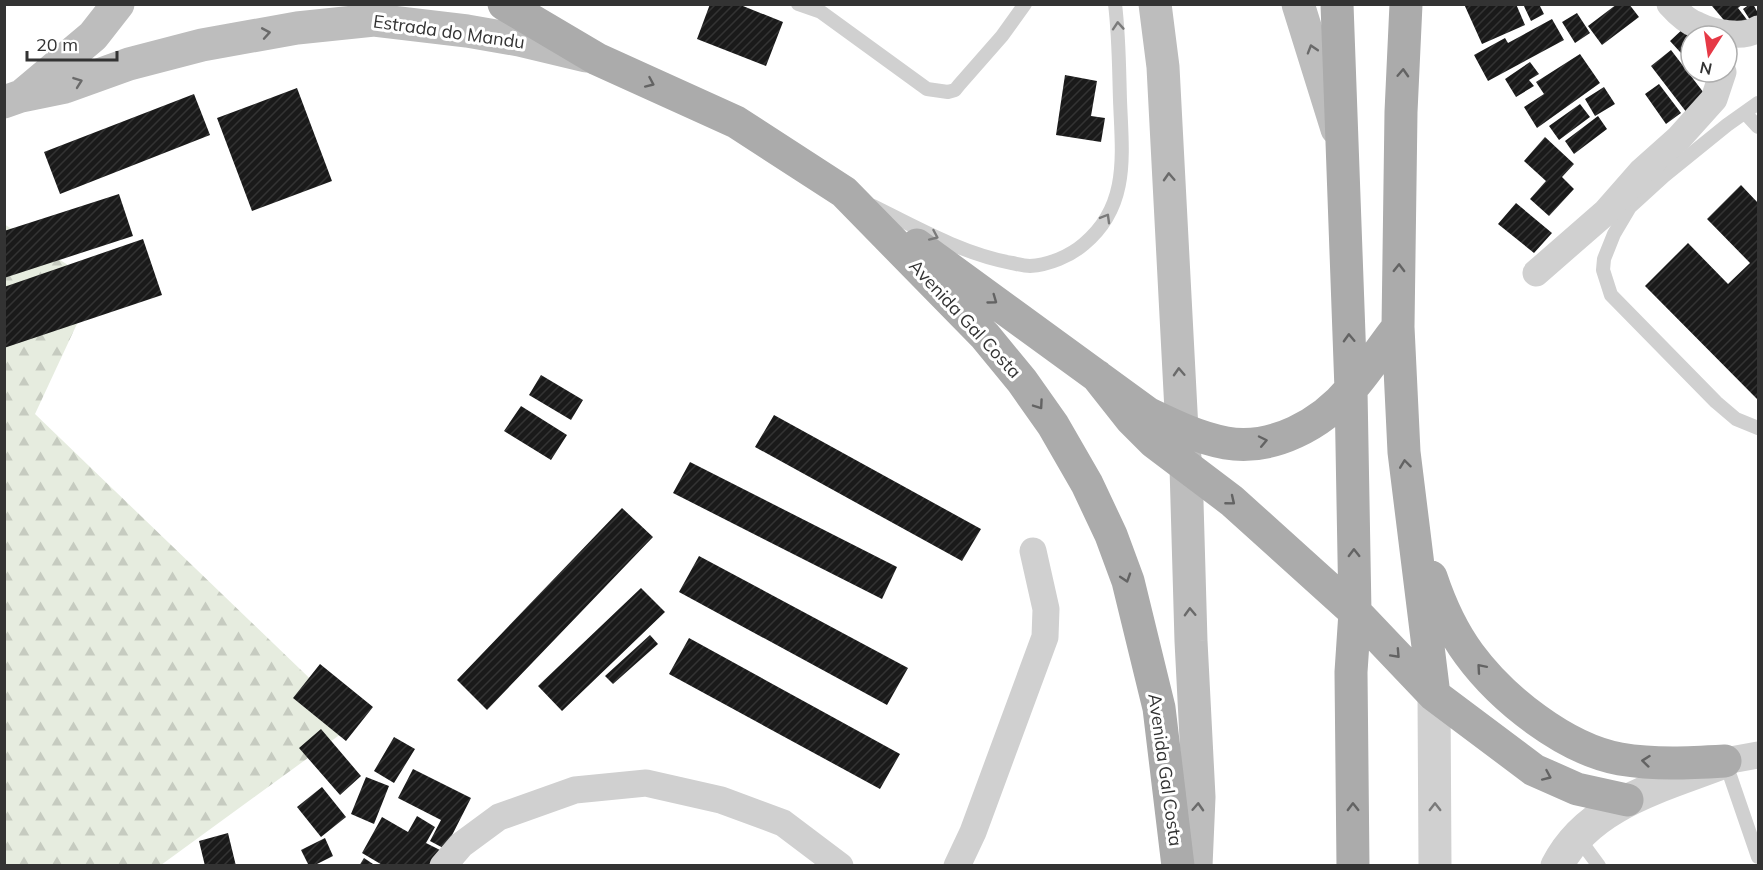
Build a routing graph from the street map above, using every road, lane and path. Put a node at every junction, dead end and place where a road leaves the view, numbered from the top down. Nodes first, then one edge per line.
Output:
1 (118, 4) edge
2 (504, 4) edge
3 (798, 4) edge
4 (1025, 4) edge
5 (1116, 4) edge
6 (1155, 4) edge
7 (1298, 4) edge
8 (1337, 4) edge
9 (1406, 4) edge
10 (1670, 4) edge
11 (1750, 32) edge
12 (1739, 47) edge
13 (597, 59) junction
14 (1719, 84) edge
15 (13, 99) edge
16 (1758, 103) edge
17 (1745, 112) junction
18 (1758, 127) edge
19 (1342, 145) junction
20 (844, 192) junction
21 (1536, 273) dead end
22 (1398, 327) junction
23 (1098, 376) junction
24 (1351, 390) junction
25 (1758, 428) edge
26 (1182, 430) junction
27 (1186, 467) junction
28 (1413, 522) junction
29 (1033, 551) dead end
30 (1355, 612) junction
31 (1434, 695) junction
32 (1758, 755) edge
33 (1725, 761) junction
34 (1627, 800) junction
35 (1576, 836) junction
36 (1758, 857) edge
37 (443, 866) edge
38 (840, 866) edge
39 (957, 866) edge
40 (1178, 866) edge
41 (1196, 866) edge
42 (1353, 866) edge
43 (1435, 866) edge
44 (1557, 866) edge
45 (1599, 866) edge

1 - 15 main road, Estrada do Mandu
2 - 13 main road, Avenida Gal Costa
3 - 4 lane
20 -> 5 lane
26 -> 6 main road
19 -> 7 main road
8 - 19 main road
22 -> 9 main road
10 - 11 street
11 - 12 street
15 -> 13 main road, Estrada do Mandu
13 -> 20 main road, Avenida Gal Costa
14 - 21 street
16 - 17 lane
17 - 18 lane
17 - 25 lane
24 -> 19 main road
20 -> 23 main road
20 -> 40 main road, Avenida Gal Costa
22 - 24 main road
28 -> 22 main road
23 - 26 main road
23 - 27 main road
26 -> 24 main road
30 -> 24 main road
26 - 27 main road
27 -> 30 main road
41 -> 27 main road
28 - 31 main road
33 -> 28 main road
29 - 39 street
30 -> 31 main road
42 -> 30 main road
31 -> 34 main road
43 -> 31 street
32 - 33 street
33 - 34 street
33 - 36 lane
34 - 35 street
35 - 44 street
35 - 45 lane
37 - 38 street

